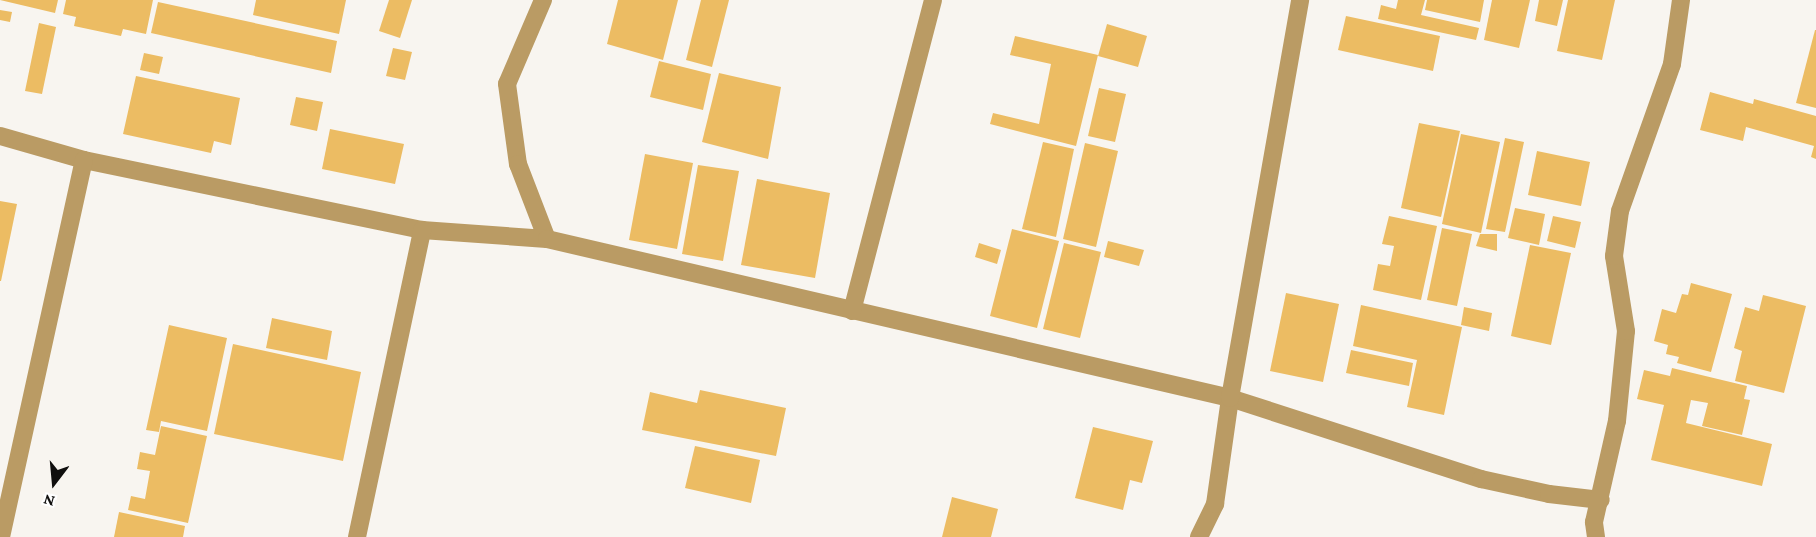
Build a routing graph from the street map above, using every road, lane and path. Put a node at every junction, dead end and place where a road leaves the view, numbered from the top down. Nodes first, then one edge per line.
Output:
1 (543, 0) edge
2 (933, 0) edge
3 (1300, 0) edge
4 (1681, 0) edge
5 (0, 136) edge
6 (84, 160) junction
7 (422, 230) junction
8 (547, 239) junction
9 (852, 311) junction
10 (1230, 398) junction
11 (1601, 500) junction
12 (1, 537) edge
13 (357, 537) edge
14 (1199, 537) edge
15 (1596, 537) edge

1 - 8 street
2 - 9 street
3 - 10 street
4 - 11 street
5 - 6 street
6 - 7 street
6 - 12 street
7 - 8 street
7 - 13 street
8 - 9 street
9 - 10 street
10 - 11 street
10 - 14 street
11 - 15 street

